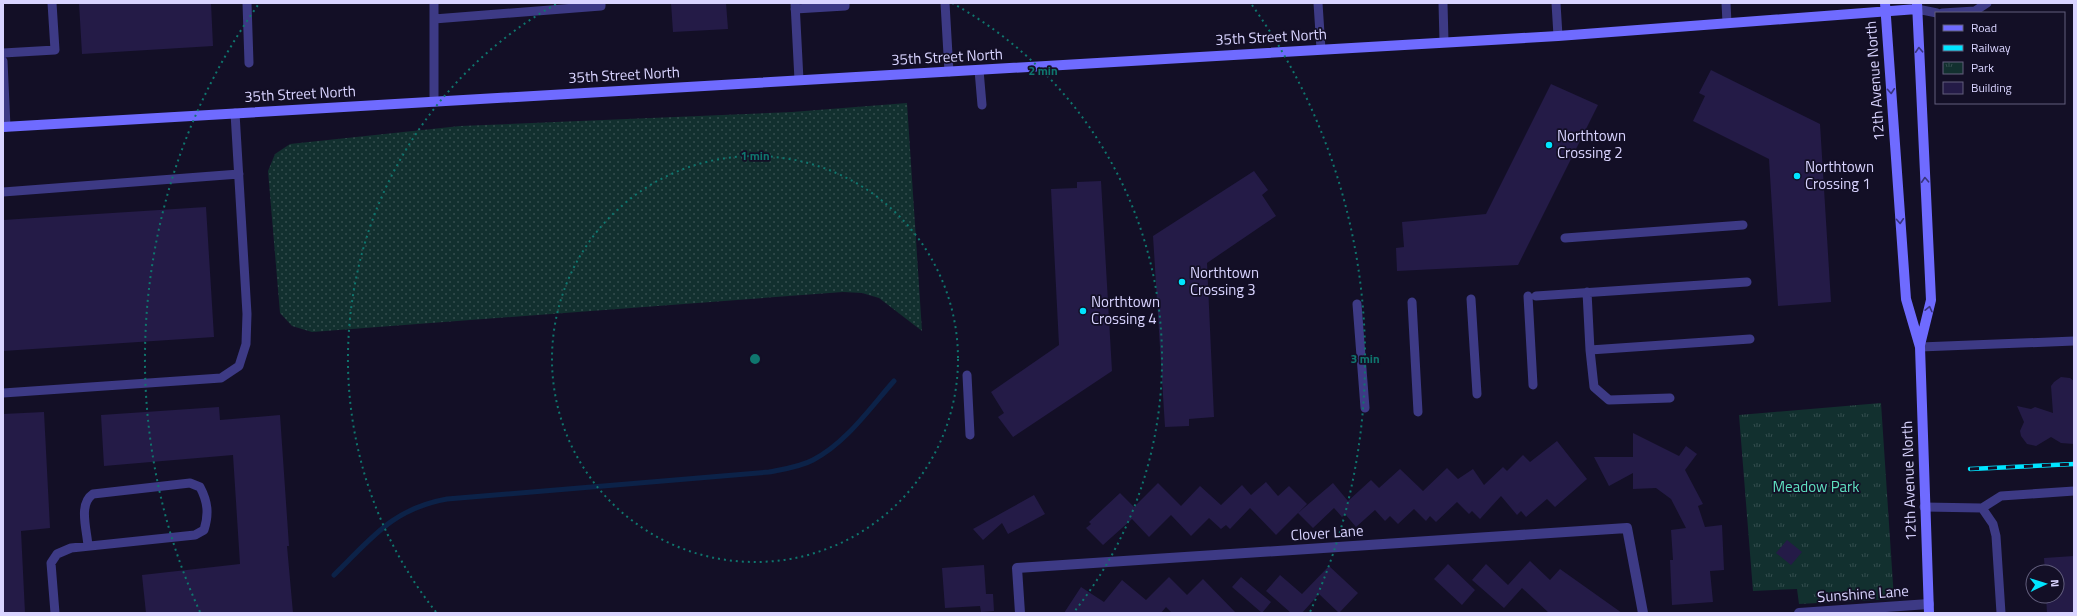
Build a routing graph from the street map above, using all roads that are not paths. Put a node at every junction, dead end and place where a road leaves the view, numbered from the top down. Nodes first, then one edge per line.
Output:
1 (52, 3) edge
2 (247, 3) edge
3 (434, 3) edge
4 (601, 3) edge
5 (845, 3) edge
6 (945, 3) edge
7 (1318, 3) edge
8 (1443, 3) edge
9 (1556, 3) edge
10 (1726, 3) edge
11 (1987, 3) edge
12 (795, 6) edge
13 (1917, 6) edge
14 (1885, 7) edge
15 (1935, 12) edge
16 (1958, 12) edge
17 (434, 19) junction
18 (1727, 23) junction
19 (1558, 36) junction
20 (1444, 42) junction
21 (1321, 49) junction
22 (3, 53) edge
23 (3, 61) edge
24 (249, 63) dead end
25 (979, 70) junction
26 (948, 72) junction
27 (799, 80) junction
28 (434, 102) junction
29 (982, 105) dead end
30 (235, 113) junction
31 (5, 127) edge
32 (239, 174) junction
33 (3, 192) edge
34 (1743, 226) dead end
35 (1565, 238) dead end
36 (1747, 282) dead end
37 (1587, 292) junction
38 (1471, 299) dead end
39 (1412, 302) dead end
40 (1358, 304) dead end
41 (1750, 339) dead end
42 (2074, 341) edge
43 (1920, 347) junction
44 (1590, 350) junction
45 (967, 375) dead end
46 (1533, 385) dead end
47 (3, 393) edge
48 (1477, 394) dead end
49 (1670, 398) dead end
50 (1365, 408) dead end
51 (1418, 412) dead end
52 (970, 435) dead end
53 (2074, 491) edge
54 (1924, 507) junction
55 (1982, 508) junction
56 (88, 546) junction
57 (1929, 609) edge
58 (1902, 610) edge
59 (1850, 611) edge
60 (1876, 611) edge
61 (55, 613) edge
62 (1020, 613) edge
63 (1643, 613) edge
64 (1799, 613) edge
65 (2001, 613) edge

1 - 22 lane
2 - 24 lane
3 - 17 lane
4 - 17 lane
5 - 12 lane
6 - 26 lane
7 - 21 lane
8 - 20 lane
9 - 19 lane
10 - 18 lane
11 - 16 lane
12 - 27 lane
13 - 14 street, 35th Street North
13 - 15 lane
43 -> 13 street, 12th Avenue North
14 - 18 street, 35th Street North
14 -> 43 street, 12th Avenue North
17 - 28 lane
18 - 19 street, 35th Street North
19 - 20 street, 35th Street North
20 - 21 street, 35th Street North
21 - 25 street, 35th Street North
23 - 31 lane
25 - 26 street, 35th Street North
25 - 29 lane
26 - 27 street, 35th Street North
27 - 28 street, 35th Street North
28 - 30 street, 35th Street North
30 - 31 street, 35th Street North
30 - 32 lane
32 - 33 lane
32 - 47 lane
34 - 35 lane
36 - 37 lane
37 - 44 lane
37 - 46 lane
38 - 48 lane
39 - 51 lane
40 - 50 lane
41 - 44 lane
42 - 43 lane
43 - 54 street, 12th Avenue North
44 - 49 lane
45 - 52 lane
53 - 55 lane
54 - 55 lane
54 - 57 street, 12th Avenue North
55 - 65 lane
56 - 56 lane
56 - 61 lane
57 - 58 street, Sunshine Lane
58 - 60 street, Sunshine Lane
59 - 60 street, Sunshine Lane
59 - 64 street, Sunshine Lane
62 - 63 street, Clover Lane

